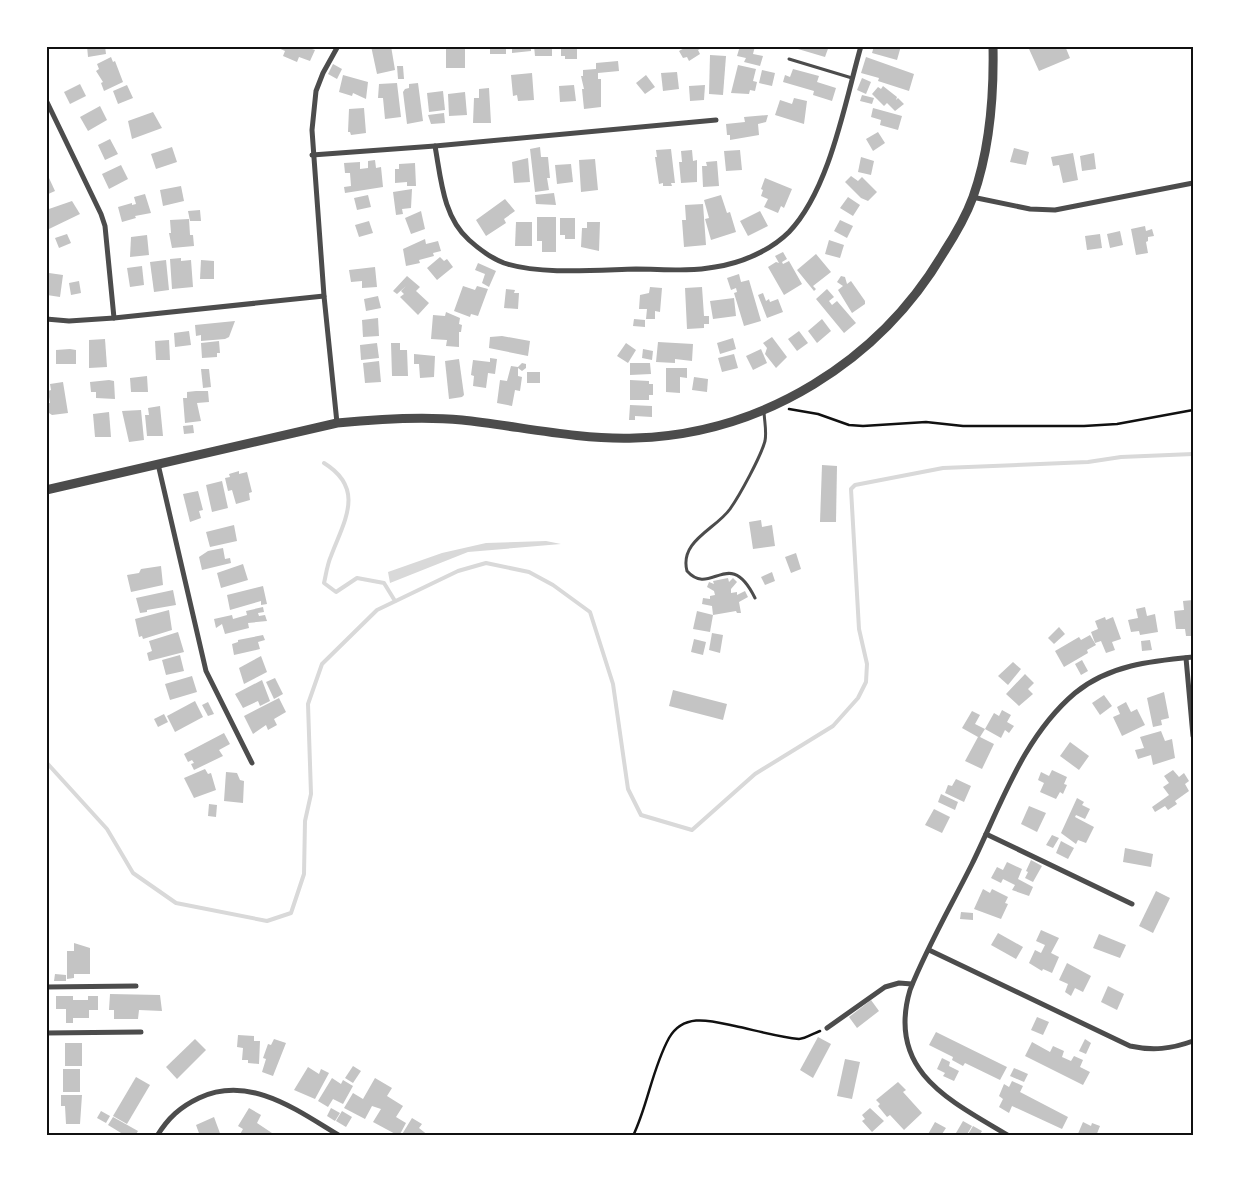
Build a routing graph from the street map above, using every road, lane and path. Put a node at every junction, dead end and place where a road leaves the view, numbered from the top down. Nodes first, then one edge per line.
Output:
1 (338, 46) edge
2 (861, 46) edge
3 (994, 46) edge
4 (789, 59) dead end
5 (852, 78) junction
6 (46, 100) edge
7 (716, 120) dead end
8 (435, 146) junction
9 (312, 155) junction
10 (1193, 183) edge
11 (972, 197) junction
12 (324, 296) junction
13 (114, 318) junction
14 (46, 319) edge
15 (768, 408) junction
16 (1193, 410) edge
17 (336, 423) junction
18 (158, 464) junction
19 (46, 490) edge
20 (755, 598) dead end
21 (1193, 657) edge
22 (1186, 658) junction
23 (1193, 736) edge
24 (252, 762) dead end
25 (986, 834) junction
26 (1132, 904) dead end
27 (929, 950) junction
28 (912, 984) junction
29 (136, 986) dead end
30 (46, 987) edge
31 (827, 1028) joint
32 (46, 1032) edge
33 (141, 1032) dead end
34 (1193, 1041) edge
35 (331, 1130) junction
36 (157, 1136) edge
37 (328, 1136) edge
38 (340, 1136) edge
39 (633, 1136) edge
40 (1009, 1136) edge

1 - 9 street
2 - 5 street
3 - 11 street
4 - 5 lane
5 - 8 street
6 - 13 street
7 - 8 street
8 - 9 street
9 - 12 street
10 - 11 street
11 - 15 street
12 - 13 street
12 - 17 street
13 - 14 street
15 - 16 path
15 - 17 street
15 - 20 lane
17 - 18 street
18 - 19 street
18 - 24 street
21 - 22 street
22 - 23 street
22 - 25 street
25 - 26 street
25 - 27 street
27 - 28 street
27 - 34 street
28 - 31 street
28 - 40 street
29 - 30 street
31 - 39 path
32 - 33 street
35 - 36 street
35 - 37 street
35 - 38 street

